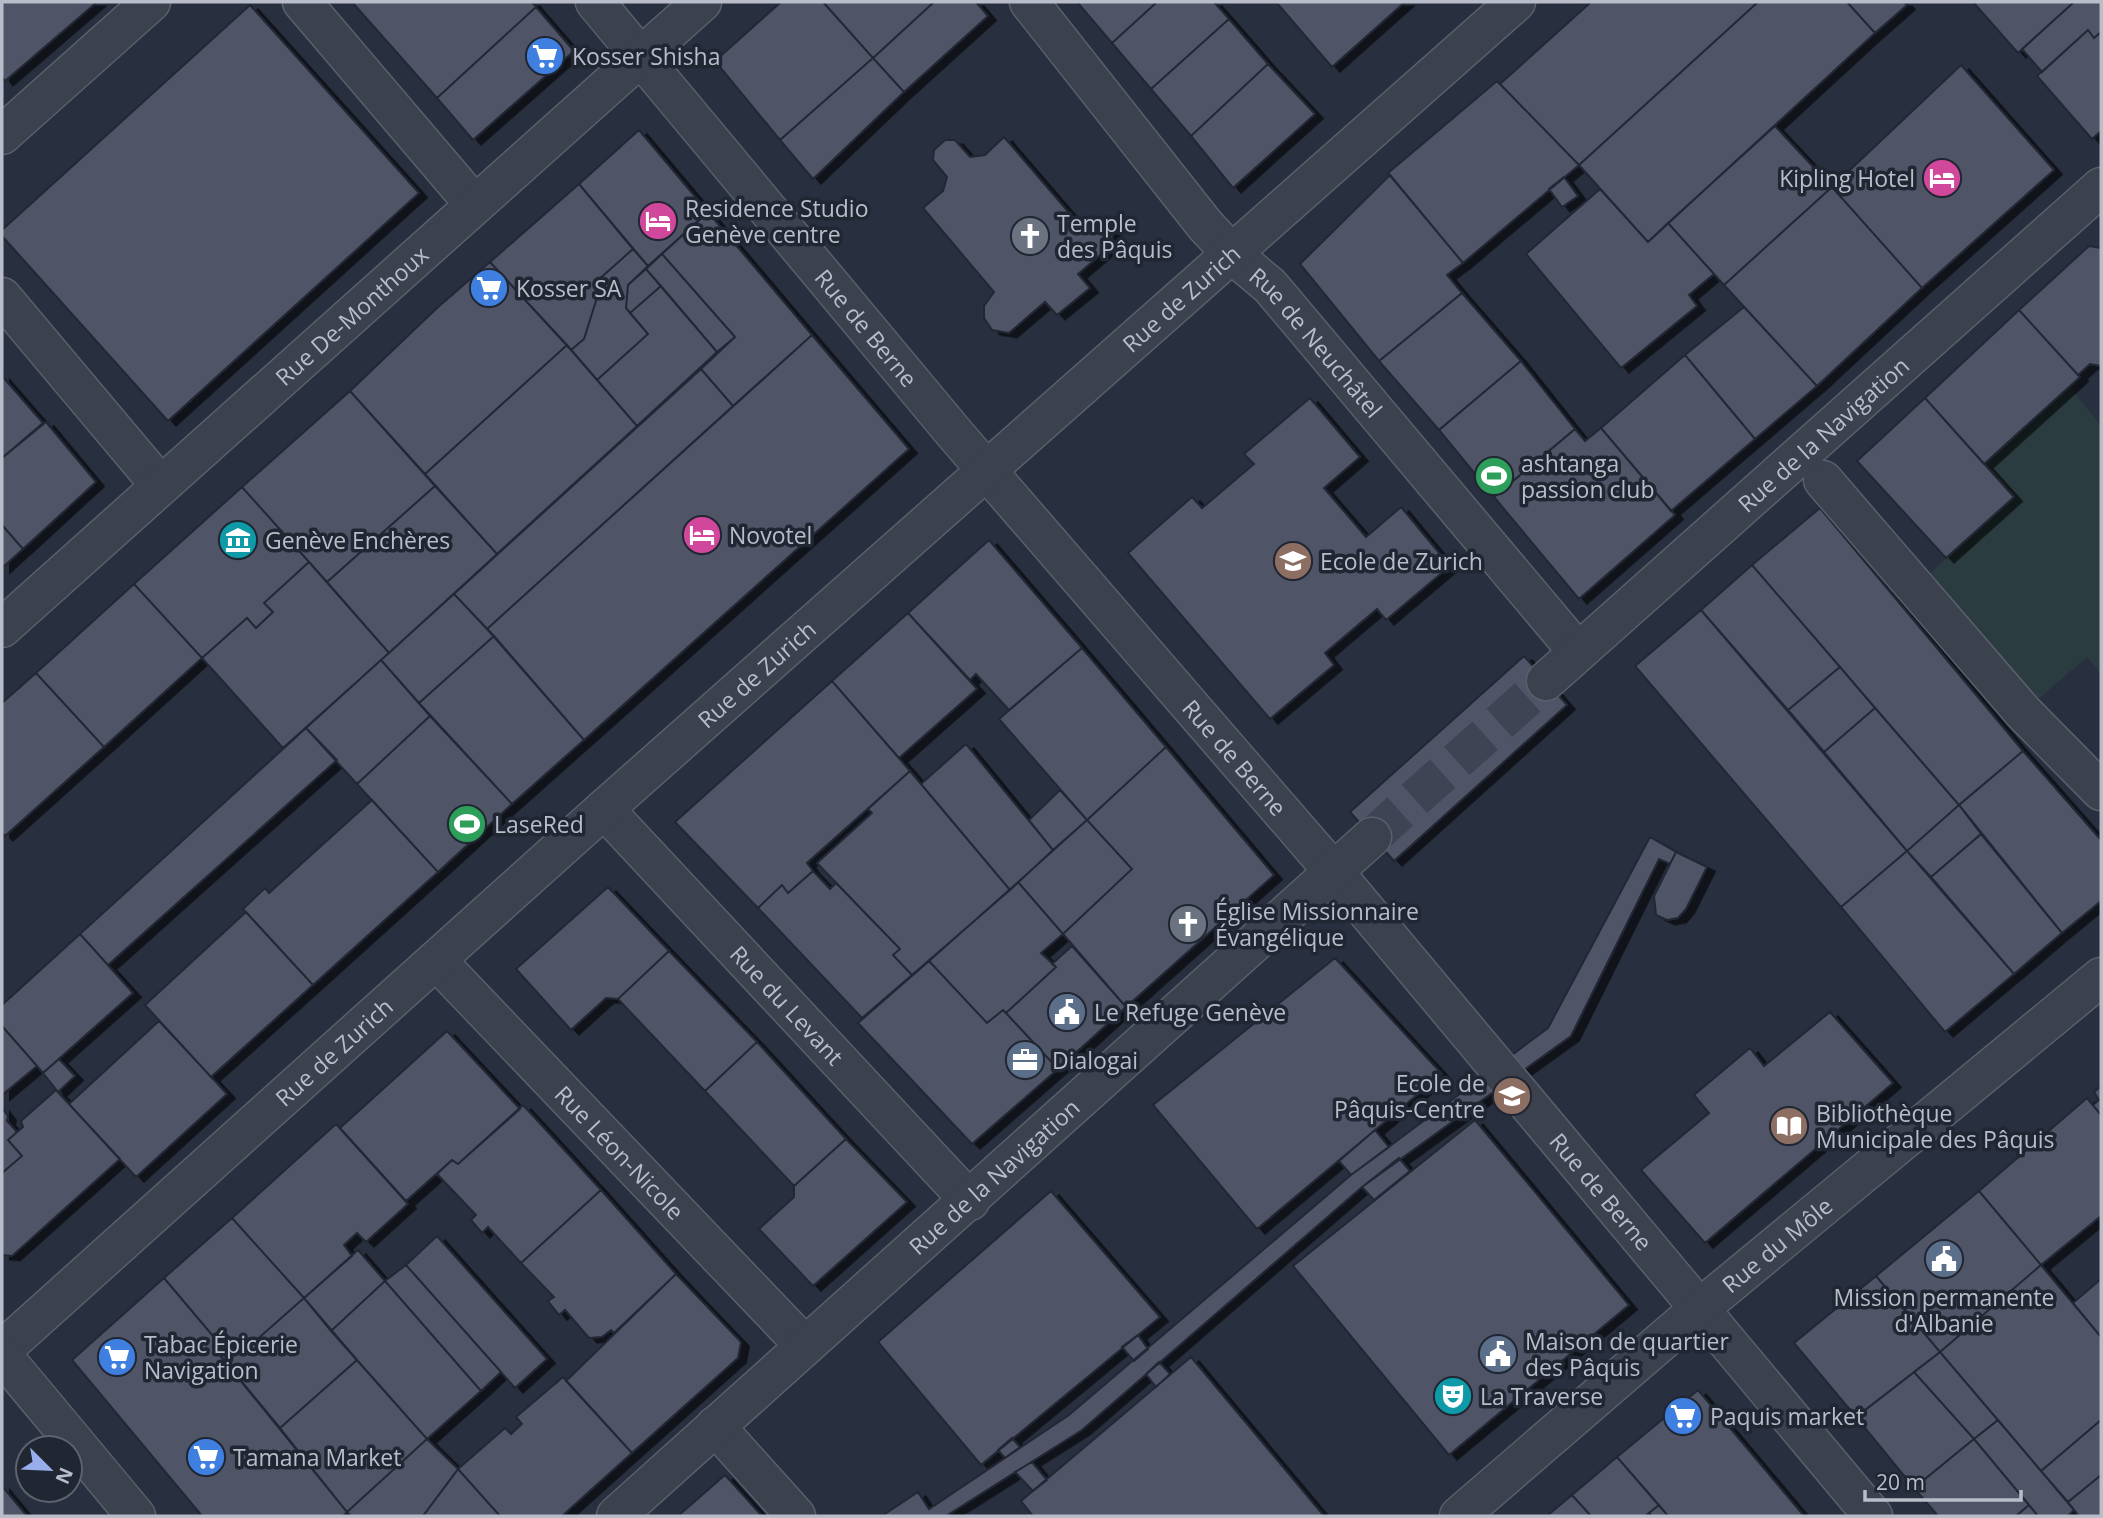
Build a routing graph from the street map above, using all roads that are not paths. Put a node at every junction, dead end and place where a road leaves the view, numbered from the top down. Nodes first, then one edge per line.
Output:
1 (151, 2) edge
2 (302, 2) edge
3 (596, 2) edge
4 (702, 2) edge
5 (1029, 2) edge
6 (1516, 2) edge
7 (640, 55) junction
8 (2, 135) edge
9 (2101, 187) edge
10 (474, 204) junction
11 (1232, 254) junction
12 (2, 297) edge
13 (986, 469) junction
14 (1823, 480) dead end
15 (160, 485) junction
16 (2, 628) edge
17 (1578, 652) junction
18 (1546, 681) tunnel mouth
19 (2101, 791) edge
20 (604, 808) junction
21 (1372, 837) tunnel mouth
22 (1334, 872) junction
23 (436, 960) junction
24 (2101, 978) edge
25 (970, 1201) junction
26 (1699, 1309) junction
27 (805, 1346) junction
28 (2, 1353) edge
29 (715, 1426) junction
30 (136, 1516) edge
31 (616, 1516) edge
32 (796, 1516) edge
33 (1459, 1516) edge
34 (1873, 1516) edge

1 - 8 street
2 - 10 street
3 - 7 street, Rue de Berne
4 - 7 street, Rue De-Monthoux
5 - 11 street, Rue de Neuchâtel
6 - 11 street, Rue de Zurich
7 - 10 street, Rue De-Monthoux
7 - 13 street, Rue de Berne
9 - 17 street, Rue de la Navigation
10 - 15 street, Rue De-Monthoux
11 - 13 street, Rue de Zurich
11 - 17 street, Rue de Neuchâtel
12 - 15 street
13 - 20 street, Rue de Zurich
13 - 22 street, Rue de Berne
14 - 19 street
15 - 16 street, Rue De-Monthoux
17 - 18 street, Rue de la Navigation
20 - 23 street, Rue de Zurich
20 - 25 street, Rue du Levant
21 - 22 street, Rue de la Navigation
22 - 25 street, Rue de la Navigation
22 - 26 street, Rue de Berne
23 - 27 street, Rue Léon-Nicole
23 - 28 street, Rue de Zurich
24 - 26 street, Rue du Môle
25 - 27 street, Rue de la Navigation
26 - 33 street, Rue du Môle
26 - 34 street, Rue de Berne
27 - 29 street, Rue de la Navigation
28 - 30 street
29 - 31 street, Rue de la Navigation
29 - 32 street

